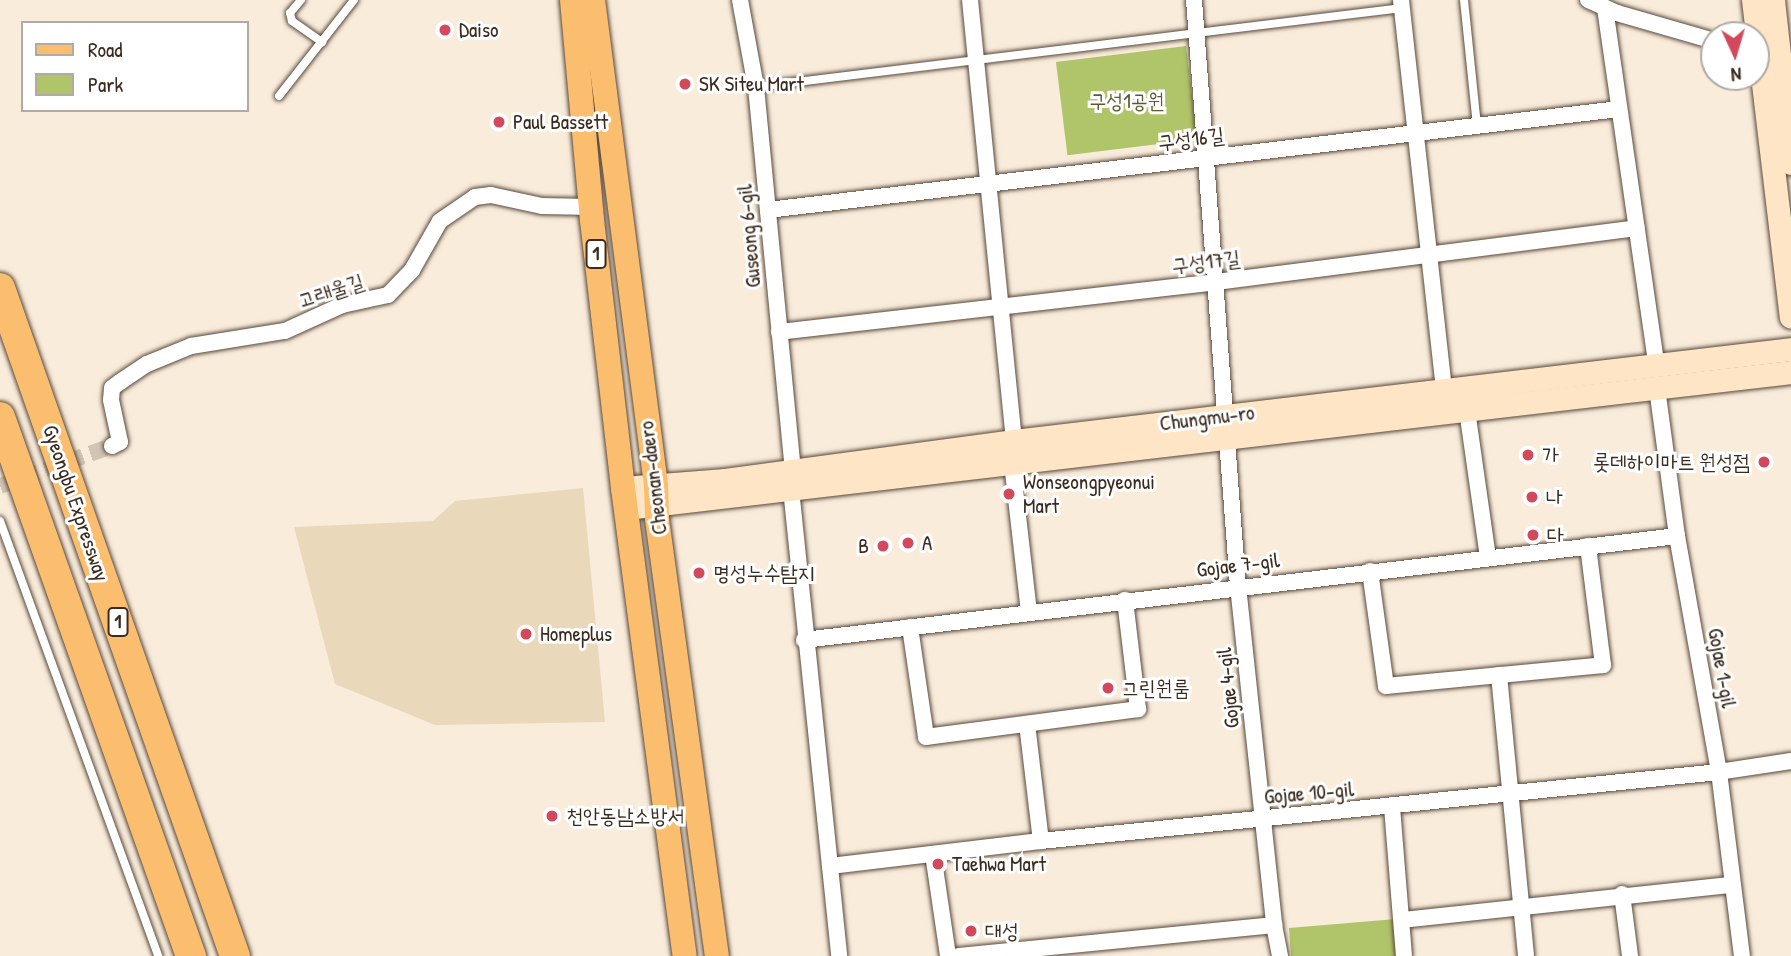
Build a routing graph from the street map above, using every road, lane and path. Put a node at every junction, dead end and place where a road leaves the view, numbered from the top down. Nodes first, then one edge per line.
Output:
1 (300, 0) edge
2 (354, 0) edge
3 (572, 0) edge
4 (593, 0) edge
5 (740, 0) edge
6 (970, 0) edge
7 (1194, 0) edge
8 (1464, 0) edge
9 (1588, 0) edge
10 (1754, 0) edge
11 (1773, 0) edge
12 (1401, 4) edge
13 (1605, 8) junction
14 (1760, 21) edge
15 (1197, 34) junction
16 (1700, 38) edge
17 (1770, 38) edge
18 (322, 42) junction
19 (1770, 55) edge
20 (976, 60) junction
21 (1770, 62) edge
22 (756, 88) junction
23 (279, 96) dead end
24 (1619, 109) junction
25 (1477, 126) junction
26 (1416, 134) junction
27 (1207, 159) junction
28 (1791, 163) edge
29 (988, 185) junction
30 (591, 207) junction
31 (768, 209) junction
32 (1636, 228) junction
33 (1429, 255) junction
34 (1216, 282) junction
35 (0, 288) edge
36 (1001, 307) junction
37 (1791, 317) edge
38 (779, 332) junction
39 (1791, 349) edge
40 (1791, 372) edge
41 (1657, 378) junction
42 (1444, 391) junction
43 (1467, 410) junction
44 (0, 417) edge
45 (1227, 426) junction
46 (112, 446) dead end
47 (1013, 452) junction
48 (792, 479) junction
49 (656, 495) junction
50 (624, 498) junction
51 (0, 521) edge
52 (1677, 536) junction
53 (1588, 546) junction
54 (1489, 558) junction
55 (1370, 571) junction
56 (1238, 586) junction
57 (1125, 600) junction
58 (1029, 612) junction
59 (910, 627) junction
60 (804, 640) junction
61 (1499, 675) junction
62 (1027, 724) junction
63 (1791, 761) edge
64 (1719, 772) junction
65 (1513, 794) junction
66 (1392, 807) junction
67 (1264, 818) junction
68 (1041, 841) junction
69 (933, 853) junction
70 (830, 866) junction
71 (1731, 885) junction
72 (1622, 894) junction
73 (1522, 906) junction
74 (1402, 920) junction
75 (1274, 925) junction
76 (1140, 939) junction
77 (158, 956) edge
78 (191, 956) edge
79 (235, 956) edge
80 (685, 956) edge
81 (717, 956) edge
82 (839, 956) edge
83 (948, 956) edge
84 (959, 956) edge
85 (1145, 956) edge
86 (1280, 956) edge
87 (1404, 956) edge
88 (1526, 956) edge
89 (1630, 956) edge
90 (1742, 956) edge

1 - 18 lane
2 - 18 lane
3 - 30 main road, Cheonan-daero / 1
4 - 49 main road, Cheonan-daero / 1
5 - 22 street, Guseong 6-gil
6 - 20 street
7 - 15 street, Gojae 4-gil
8 - 25 lane
9 - 13 street
10 - 14 main road
11 - 17 main road
12 - 15 lane
12 - 26 street
13 - 16 street
13 - 24 street, Gojae 1-gil
15 - 20 lane
15 - 27 street, Gojae 4-gil
18 - 23 lane
19 - 28 main road
20 - 22 lane
20 - 29 street
21 - 37 main road
22 - 31 street, Guseong 6-gil
24 - 25 street, 구성16길
24 - 32 street, Gojae 1-gil
25 - 26 street, 구성16길
26 - 27 street, 구성16길
26 - 33 street
27 - 29 street, 구성16길
27 - 34 street, Gojae 4-gil
29 - 31 street, 구성16길
29 - 36 street
30 - 46 street, 고래울길
30 - 50 main road, Cheonan-daero / 1
31 - 38 street, Guseong 6-gil
32 - 33 street, 구성17길
32 - 41 street, Gojae 1-gil
33 - 34 street, 구성17길
33 - 42 street
34 - 36 street, 구성17길
34 - 45 street, Gojae 4-gil
35 - 79 highway, Gyeongbu Expressway / 1
36 - 38 street, 구성17길
36 - 47 street
38 - 48 street, Guseong 6-gil
39 - 41 main road, Chungmu-ro
40 - 41 main road, Chungmu-ro
41 - 42 main road, Chungmu-ro
41 - 43 main road, Chungmu-ro
41 - 52 street, Gojae 1-gil
42 - 45 main road, Chungmu-ro
43 - 45 main road, Chungmu-ro
43 - 54 street
44 - 78 highway, Gyeongbu Expressway / 1
45 - 47 main road, Chungmu-ro
45 - 56 street, Gojae 4-gil
47 - 48 main road, Chungmu-ro
47 - 58 street
48 - 49 main road, Chungmu-ro
48 - 60 street, Guseong 6-gil
49 - 50 main road, Chungmu-ro
49 - 81 main road, Cheonan-daero / 1
50 - 80 main road, Cheonan-daero / 1
51 - 77 lane
52 - 53 street, Gojae 7-gil
52 - 64 street, Gojae 1-gil
53 - 54 street, Gojae 7-gil
53 - 61 street
54 - 55 street, Gojae 7-gil
55 - 56 street, Gojae 7-gil
55 - 61 street
56 - 57 street, Gojae 7-gil
56 - 67 street, Gojae 4-gil
57 - 58 street, Gojae 7-gil
57 - 62 street
58 - 59 street, Gojae 7-gil
59 - 60 street, Gojae 7-gil
59 - 62 street
60 - 70 street, Guseong 6-gil
61 - 65 street
62 - 68 street
63 - 64 street, Gojae 10-gil
64 - 65 street, Gojae 10-gil
64 - 71 street, Gojae 1-gil
65 - 66 street, Gojae 10-gil
65 - 73 street
66 - 67 street, Gojae 10-gil
66 - 74 street
67 - 68 street, Gojae 10-gil
67 - 75 street, Gojae 4-gil
68 - 69 street, Gojae 10-gil
69 - 70 street, Gojae 10-gil
69 - 83 street
70 - 82 street, Guseong 6-gil
71 - 72 street
71 - 90 street, Gojae 1-gil
72 - 73 street
72 - 89 street
73 - 74 street
73 - 88 street
74 - 87 street
75 - 76 street
75 - 86 street, Gojae 4-gil
76 - 84 street
76 - 85 street

